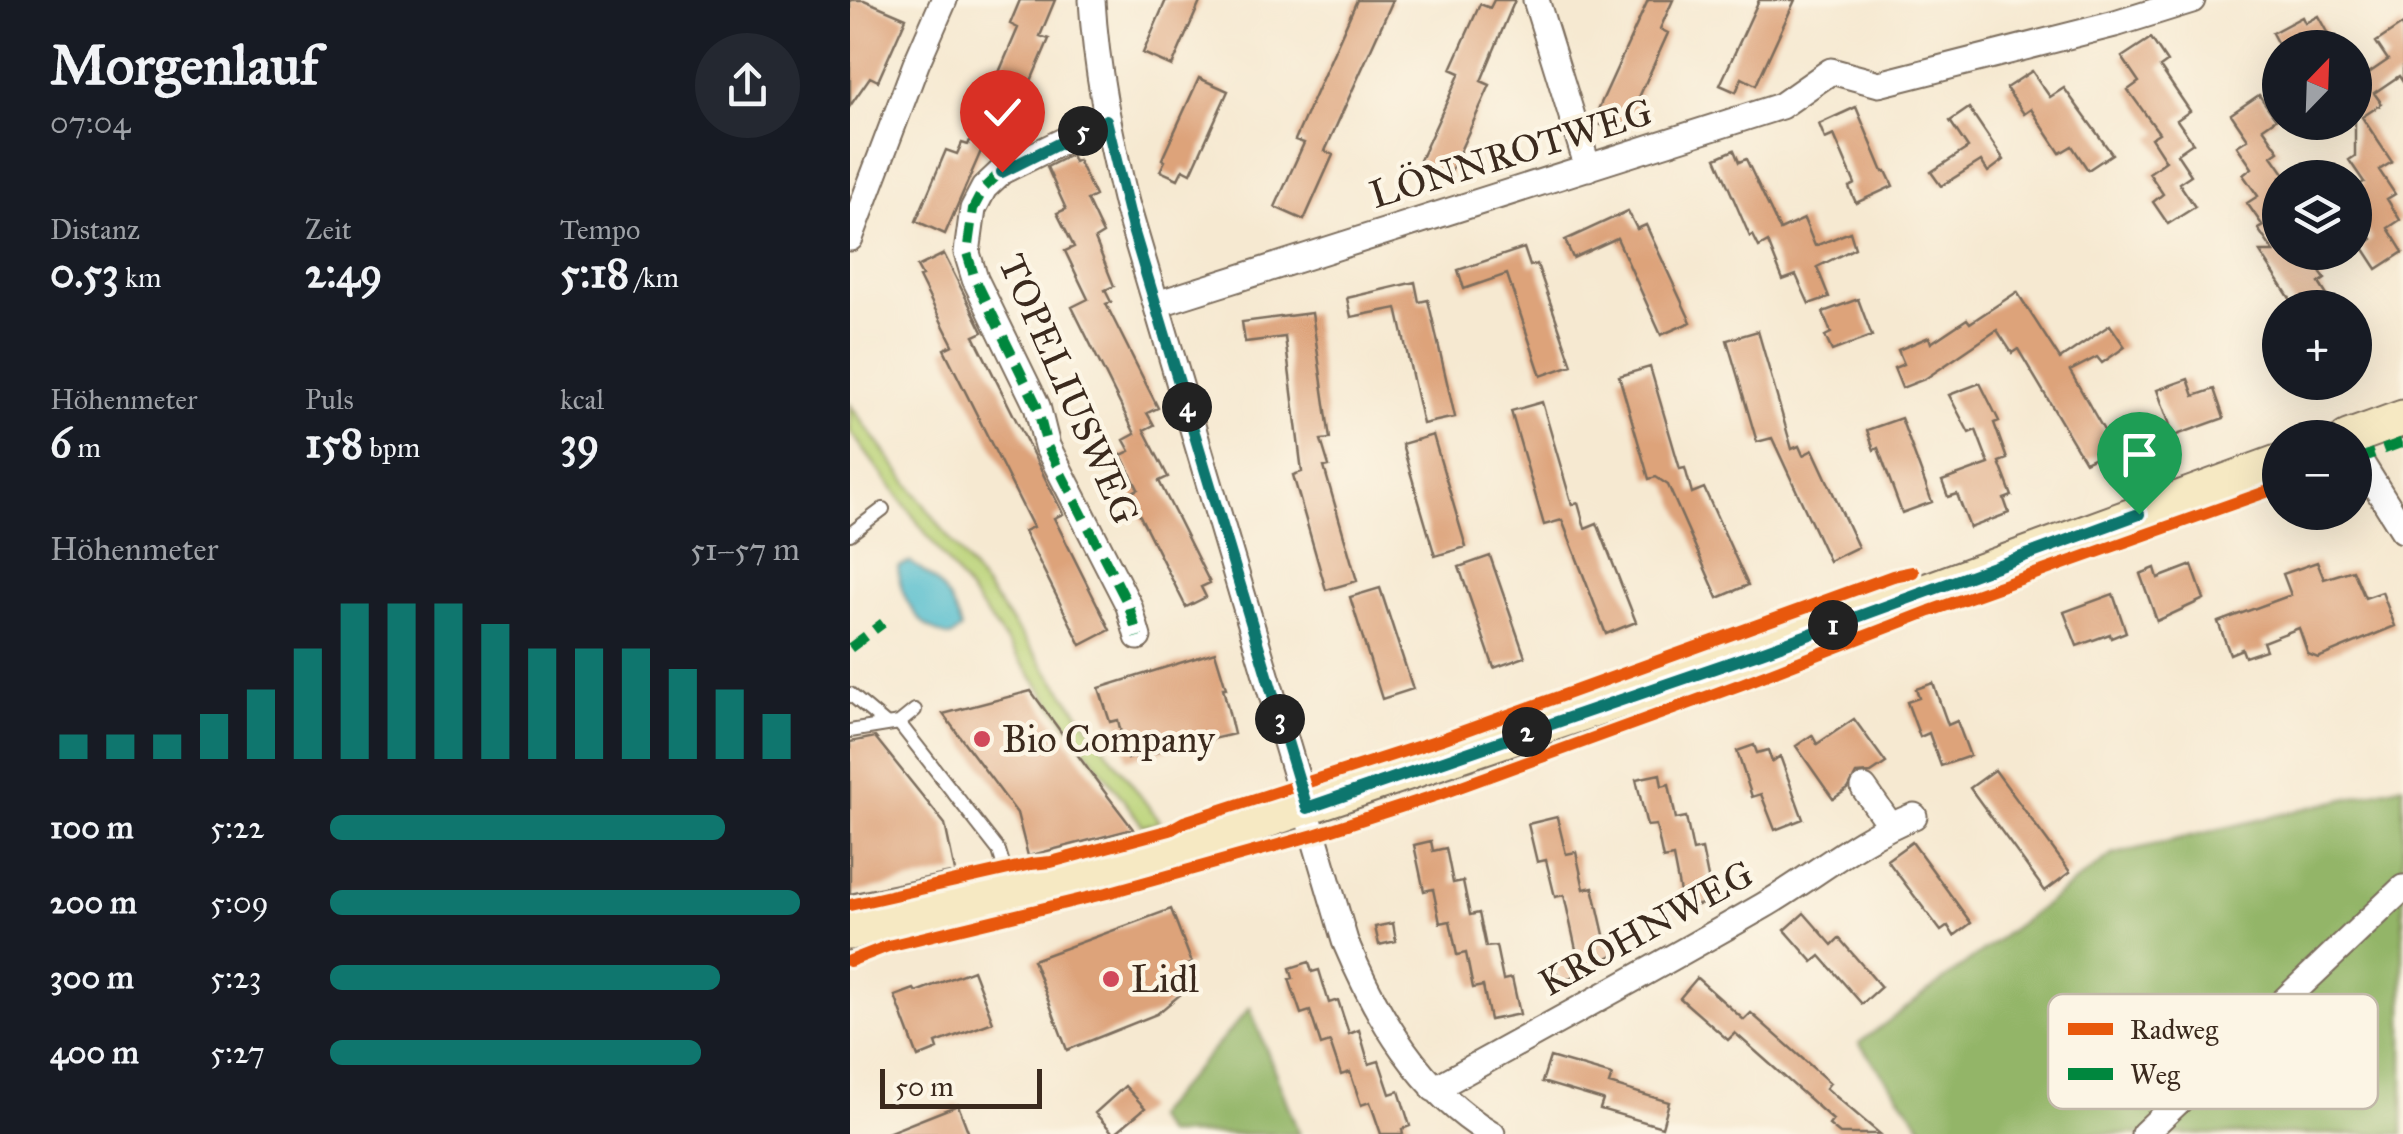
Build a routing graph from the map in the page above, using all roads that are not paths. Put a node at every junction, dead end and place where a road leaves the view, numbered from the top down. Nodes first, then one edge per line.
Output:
1 (944, 0) edge
2 (1092, 0) edge
3 (1536, 0) edge
4 (2192, 0) edge
5 (1106, 120) junction
6 (1588, 168) junction
7 (850, 238) edge
8 (1157, 304) junction
9 (2403, 418) edge
10 (2372, 429) edge
11 (2262, 469) edge
12 (2372, 480) edge
13 (883, 509) dead end
14 (2403, 530) edge
15 (851, 531) edge
16 (1138, 637) dead end
17 (850, 694) edge
18 (915, 710) dead end
19 (893, 724) junction
20 (850, 732) edge
21 (1864, 788) dead end
22 (1307, 808) junction
23 (2403, 888) edge
24 (1012, 892) junction
25 (850, 932) edge
26 (2291, 994) edge
27 (1434, 1089) junction
28 (2170, 1109) edge
29 (1492, 1134) edge
30 (2144, 1134) edge

1 - 7 street
2 - 5 street
3 - 6 street
4 - 6 street, LÖNNROTWEG
5 - 8 street
5 - 16 street, TOPELIUSWEG
6 - 8 street, LÖNNROTWEG
8 - 22 street
9 - 10 main road
11 - 22 main road
12 - 14 street
13 - 15 lane
17 - 19 lane
18 - 19 lane
19 - 20 lane
19 - 24 lane
21 - 27 street, KROHNWEG
22 - 24 main road
22 - 27 street
23 - 26 street
24 - 25 main road
27 - 29 street
28 - 30 street

